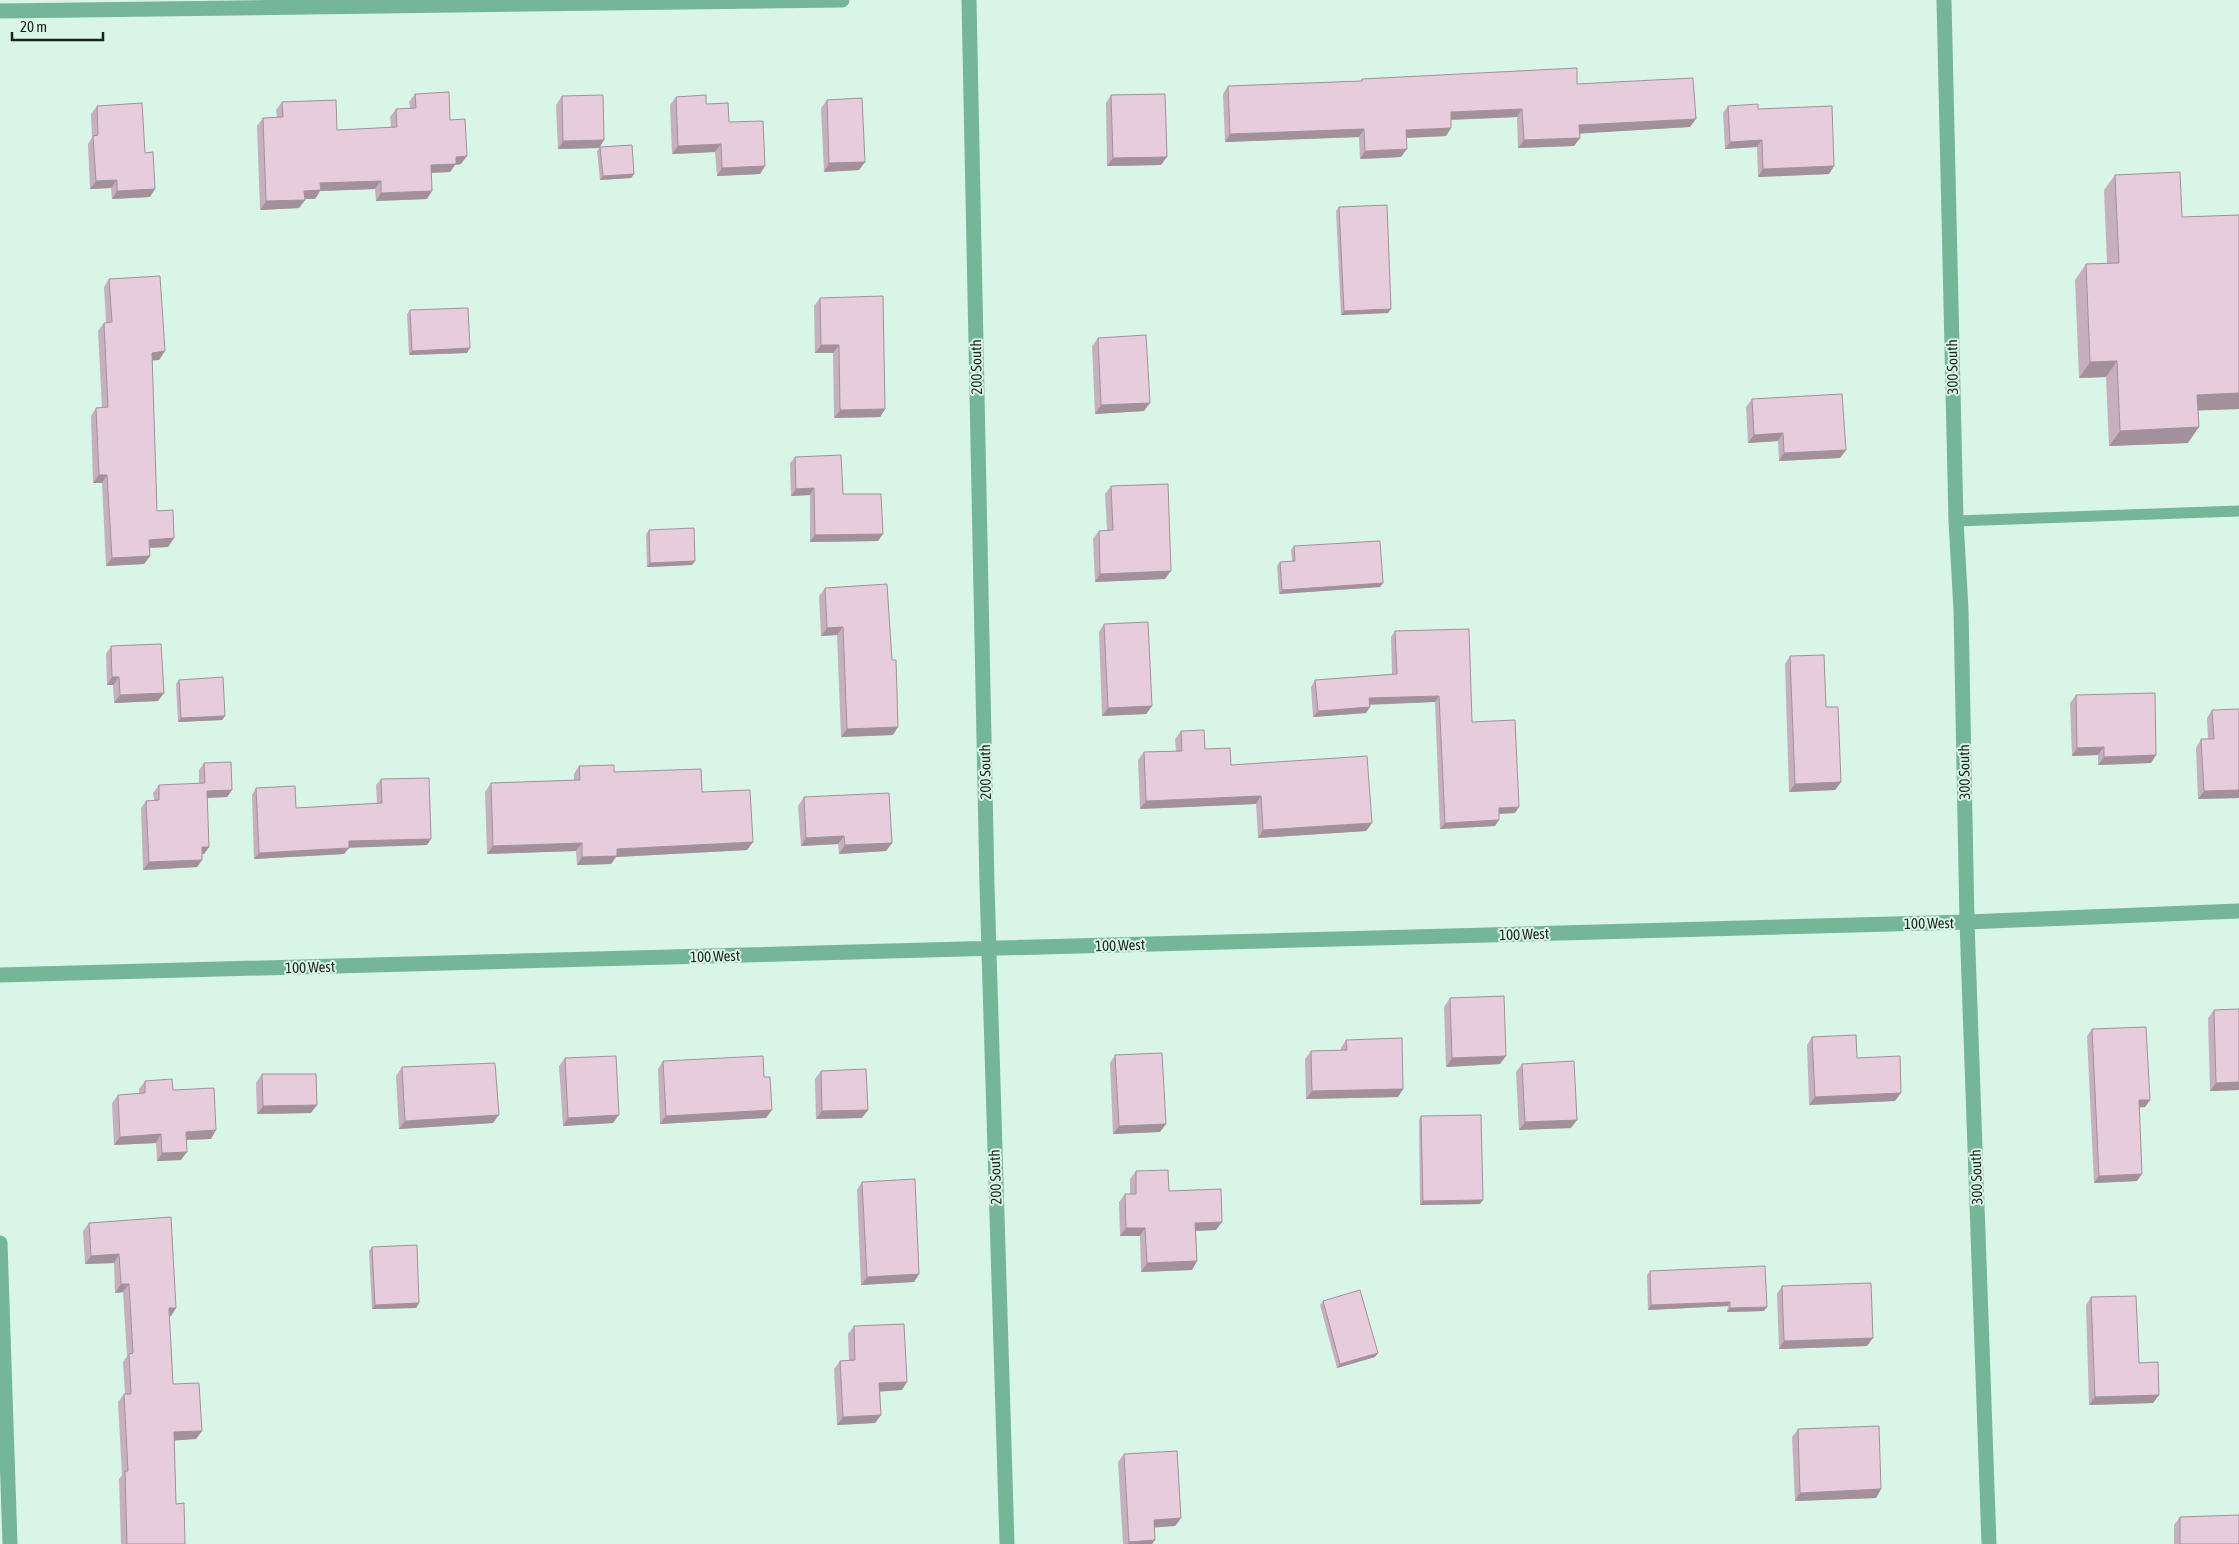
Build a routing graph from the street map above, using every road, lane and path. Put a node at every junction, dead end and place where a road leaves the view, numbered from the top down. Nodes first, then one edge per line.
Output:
1 (842, 0) edge
2 (969, 0) edge
3 (1944, 0) edge
4 (0, 11) edge
5 (2239, 511) edge
6 (1956, 520) junction
7 (2239, 911) edge
8 (1967, 922) junction
9 (988, 949) junction
10 (0, 975) edge
11 (0, 1243) edge
12 (10, 1544) edge
13 (1007, 1544) edge
14 (1989, 1544) edge

1 - 4 street
2 - 9 street, 200 South
3 - 6 street, 300 South
5 - 6 lane
6 - 8 street, 300 South
7 - 8 street, 100 West
8 - 9 street, 100 West
8 - 14 street, 300 South
9 - 10 street, 100 West
9 - 13 street, 200 South
11 - 12 street

